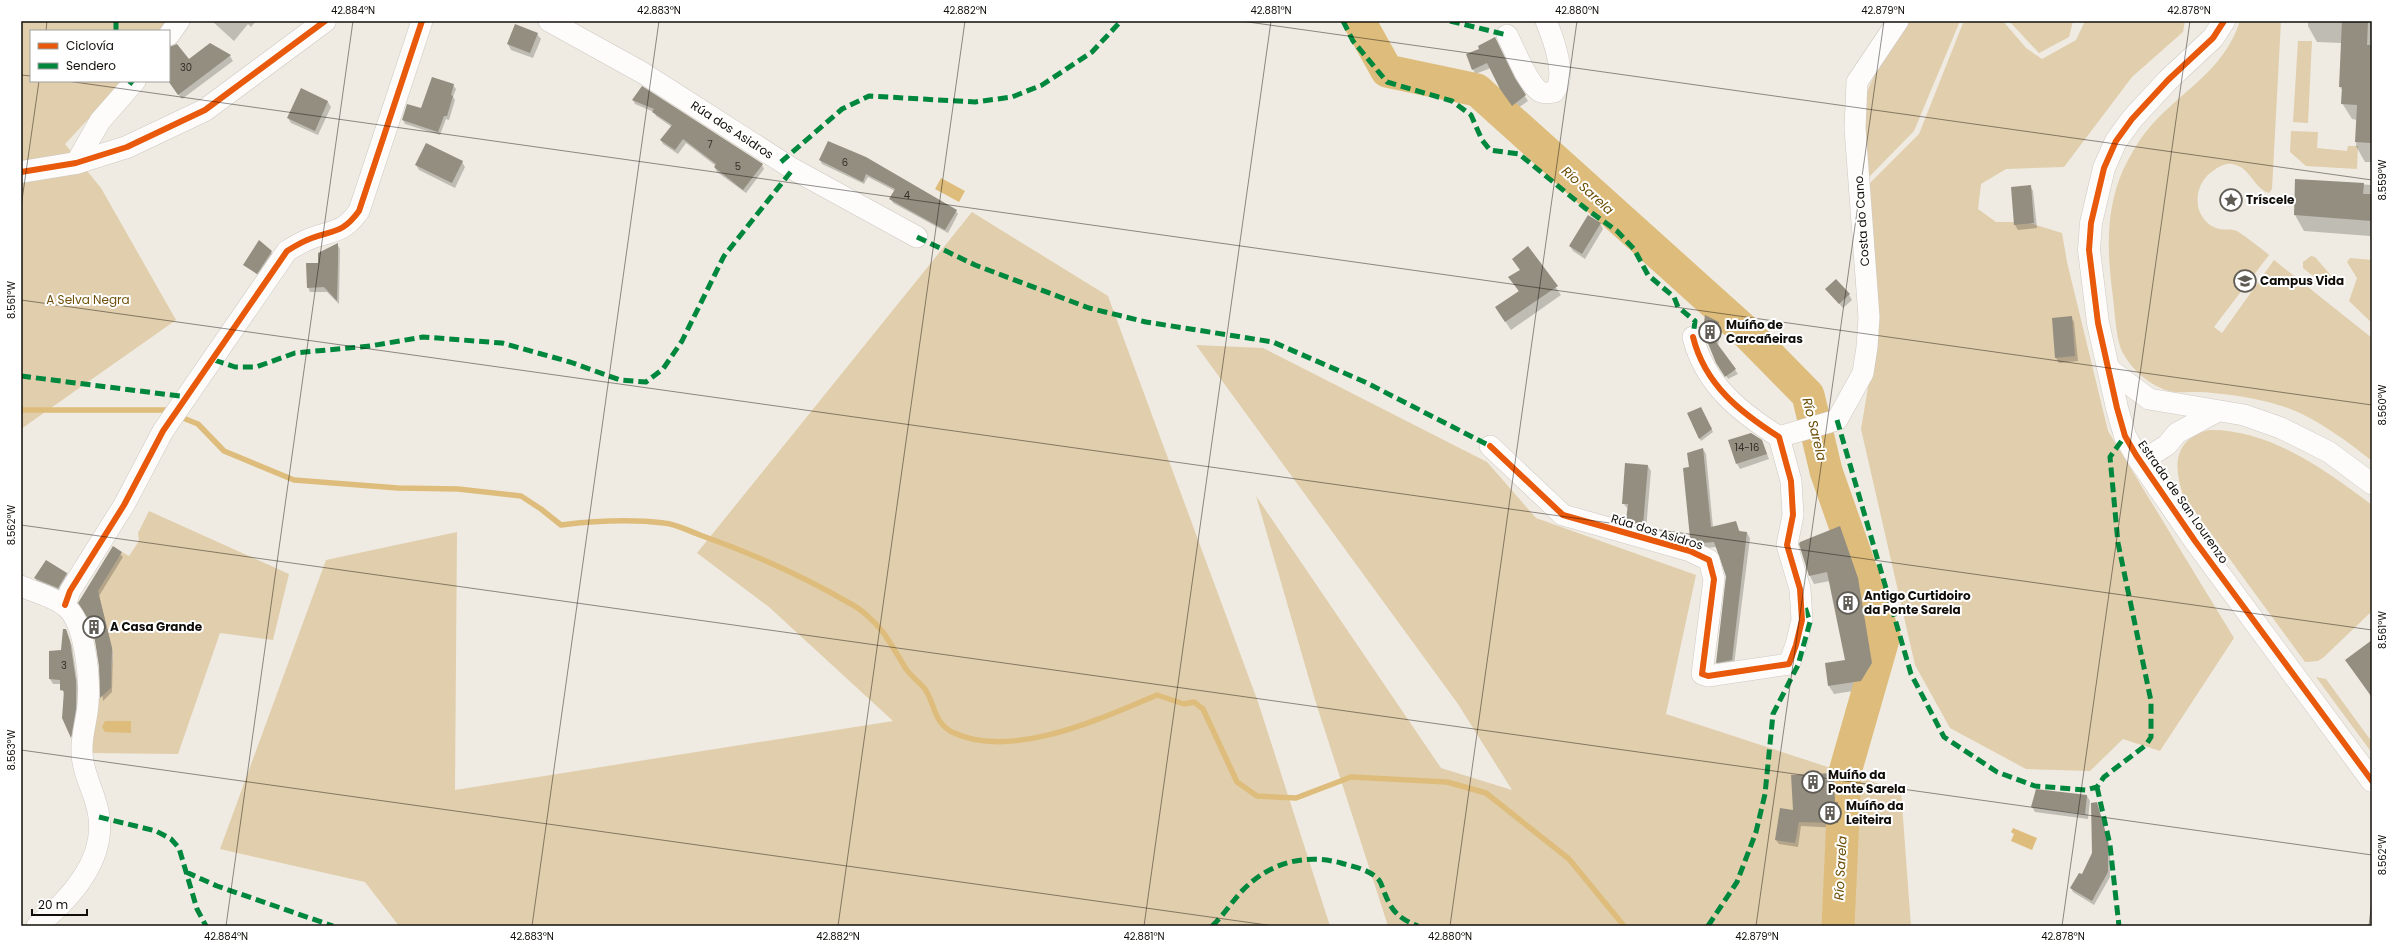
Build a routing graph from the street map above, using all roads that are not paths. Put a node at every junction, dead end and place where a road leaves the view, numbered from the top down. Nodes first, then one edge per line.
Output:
1 (179, 21) edge
2 (325, 21) edge
3 (422, 21) edge
4 (549, 21) edge
5 (1546, 21) edge
6 (1898, 21) edge
7 (2224, 21) edge
8 (170, 34) edge
9 (1507, 35) dead end
10 (134, 82) edge
11 (76, 163) junction
12 (21, 172) edge
13 (917, 237) dead end
14 (1693, 337) dead end
15 (2109, 369) junction
16 (2156, 401) junction
17 (2218, 410) junction
18 (2121, 422) junction
19 (2177, 433) junction
20 (1783, 435) junction
21 (1490, 446) dead end
22 (2136, 455) junction
23 (2372, 484) edge
24 (21, 586) edge
25 (65, 605) junction
26 (2372, 781) edge
27 (37, 926) edge

1 - 8 street
2 - 11 street
3 - 25 street
4 - 13 street, Rúa dos Asidros
5 - 9 street
6 - 20 street, Costa do Cano
7 - 15 street, Estrada de San Lourenzo
10 - 11 street
11 - 12 street
14 - 20 street
15 - 16 street
15 - 18 street, Estrada de San Lourenzo
16 - 17 street
16 - 18 street
16 - 19 street
17 - 19 street
17 - 23 street
18 - 22 street, Estrada de San Lourenzo
19 - 22 street
20 - 21 street, Rúa dos Asidros
22 - 26 street, Estrada de San Lourenzo
24 - 25 street
25 - 27 street

